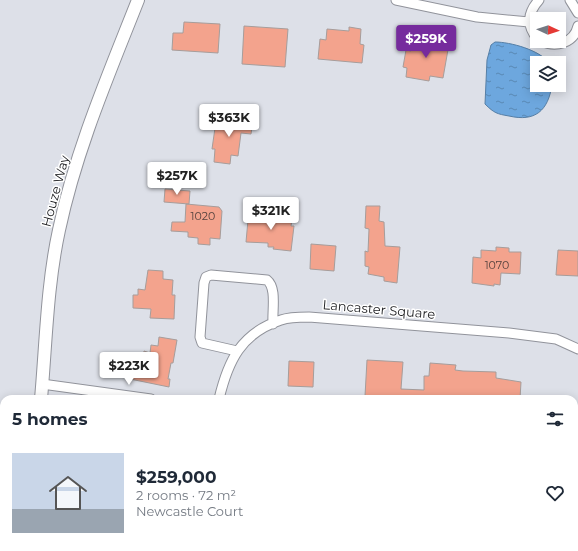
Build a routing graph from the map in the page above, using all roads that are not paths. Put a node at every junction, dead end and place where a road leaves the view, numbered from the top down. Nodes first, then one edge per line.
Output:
1 (138, 0) edge
2 (396, 0) edge
3 (539, 0) edge
4 (570, 0) edge
5 (578, 13) edge
6 (529, 22) junction
7 (530, 26) edge
8 (578, 26) edge
9 (566, 42) edge
10 (273, 324) junction
11 (578, 348) edge
12 (237, 351) junction
13 (42, 384) junction
14 (41, 395) edge
15 (100, 395) edge
16 (220, 395) edge

1 - 13 street, Houze Way
2 - 6 street
3 - 6 street
4 - 5 street
6 - 7 street
8 - 9 street
10 - 11 street, Lancaster Square
10 - 12 street, Lancaster Square
10 - 12 street
12 - 16 street, Lancaster Square
13 - 14 street, Houze Way
13 - 15 street

